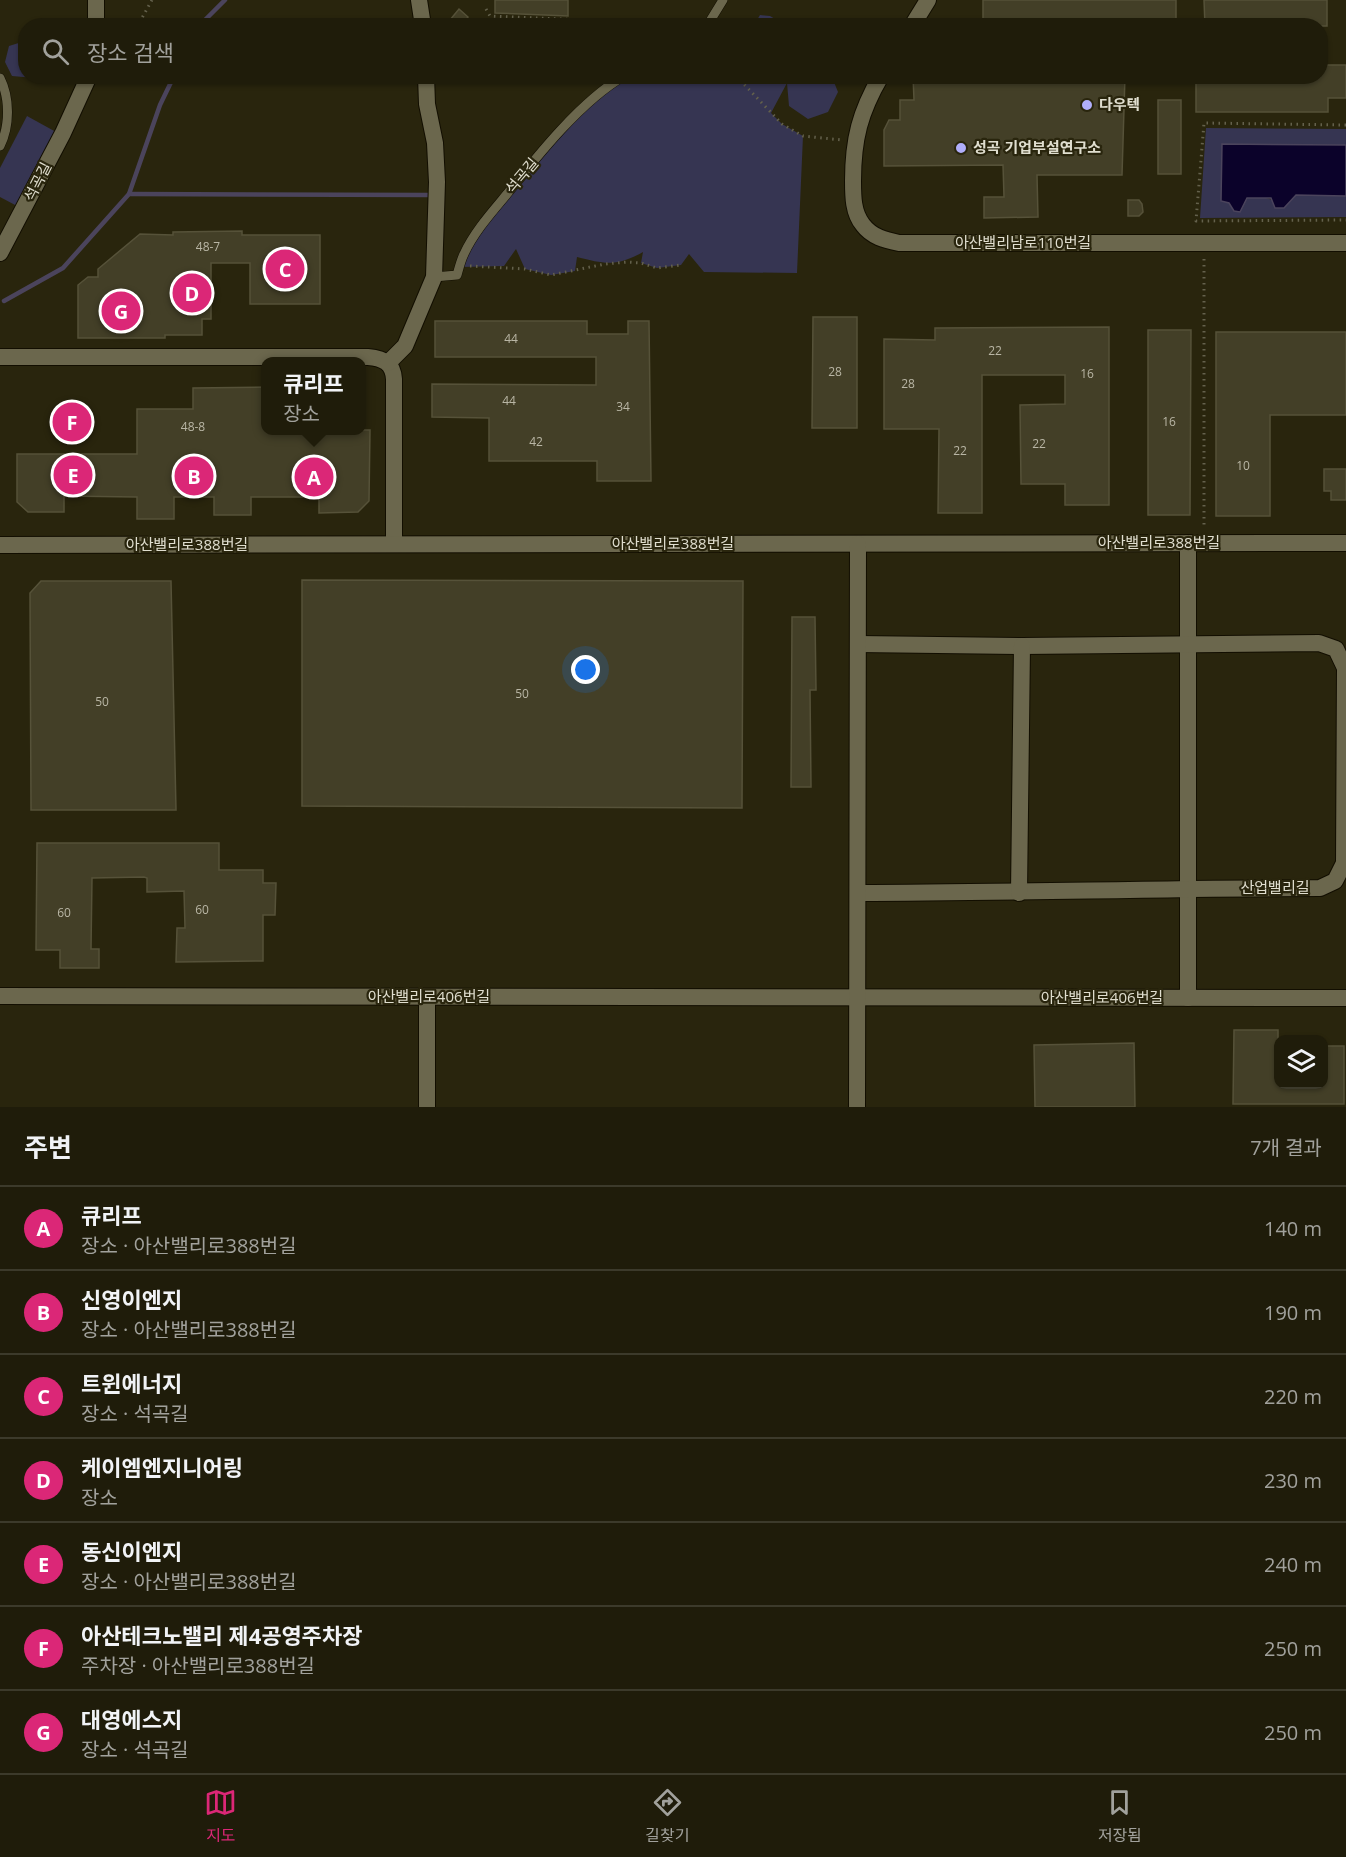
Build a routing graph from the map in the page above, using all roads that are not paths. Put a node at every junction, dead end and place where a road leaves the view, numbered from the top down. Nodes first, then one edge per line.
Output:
1 (96, 0) edge
2 (419, 0) edge
3 (723, 0) edge
4 (928, 0) edge
5 (96, 18) edge
6 (422, 18) edge
7 (712, 18) edge
8 (917, 18) edge
9 (0, 78) edge
10 (85, 84) edge
11 (426, 84) edge
12 (612, 84) edge
13 (877, 84) edge
14 (0, 146) edge
15 (1346, 243) edge
16 (0, 253) edge
17 (434, 277) junction
18 (0, 357) edge
19 (388, 363) junction
20 (1188, 543) junction
21 (1346, 543) edge
22 (394, 544) junction
23 (858, 544) junction
24 (0, 545) edge
25 (858, 644) junction
26 (1188, 644) junction
27 (1022, 646) junction
28 (1188, 888) junction
29 (858, 893) junction
30 (1019, 893) junction
31 (0, 996) edge
32 (427, 997) junction
33 (857, 997) junction
34 (1188, 998) junction
35 (1344, 998) edge
36 (427, 1107) edge
37 (857, 1107) edge

1 - 5 street
2 - 6 street
3 - 7 lane
4 - 8 street
9 - 14 lane
10 - 16 street, 석곡길
11 - 17 street
12 - 17 lane, 석곡길
13 - 15 street, 아산밸리남로110번길
17 - 19 street
18 - 19 street
19 - 22 street
20 - 21 street, 아산밸리로388번길
20 - 23 street, 아산밸리로388번길
20 - 26 street
22 - 23 street, 아산밸리로388번길
22 - 24 street, 아산밸리로388번길
23 - 25 street
25 - 27 street, 산업밸리길
25 - 29 street
26 - 27 street, 산업밸리길
26 - 28 street
26 - 28 street, 산업밸리길
27 - 30 street
28 - 30 street, 산업밸리길
28 - 34 street
29 - 30 street, 산업밸리길
29 - 33 street
31 - 32 street, 아산밸리로406번길
32 - 33 street, 아산밸리로406번길
32 - 36 street
33 - 34 street, 아산밸리로406번길
33 - 37 street
34 - 35 street, 아산밸리로406번길

